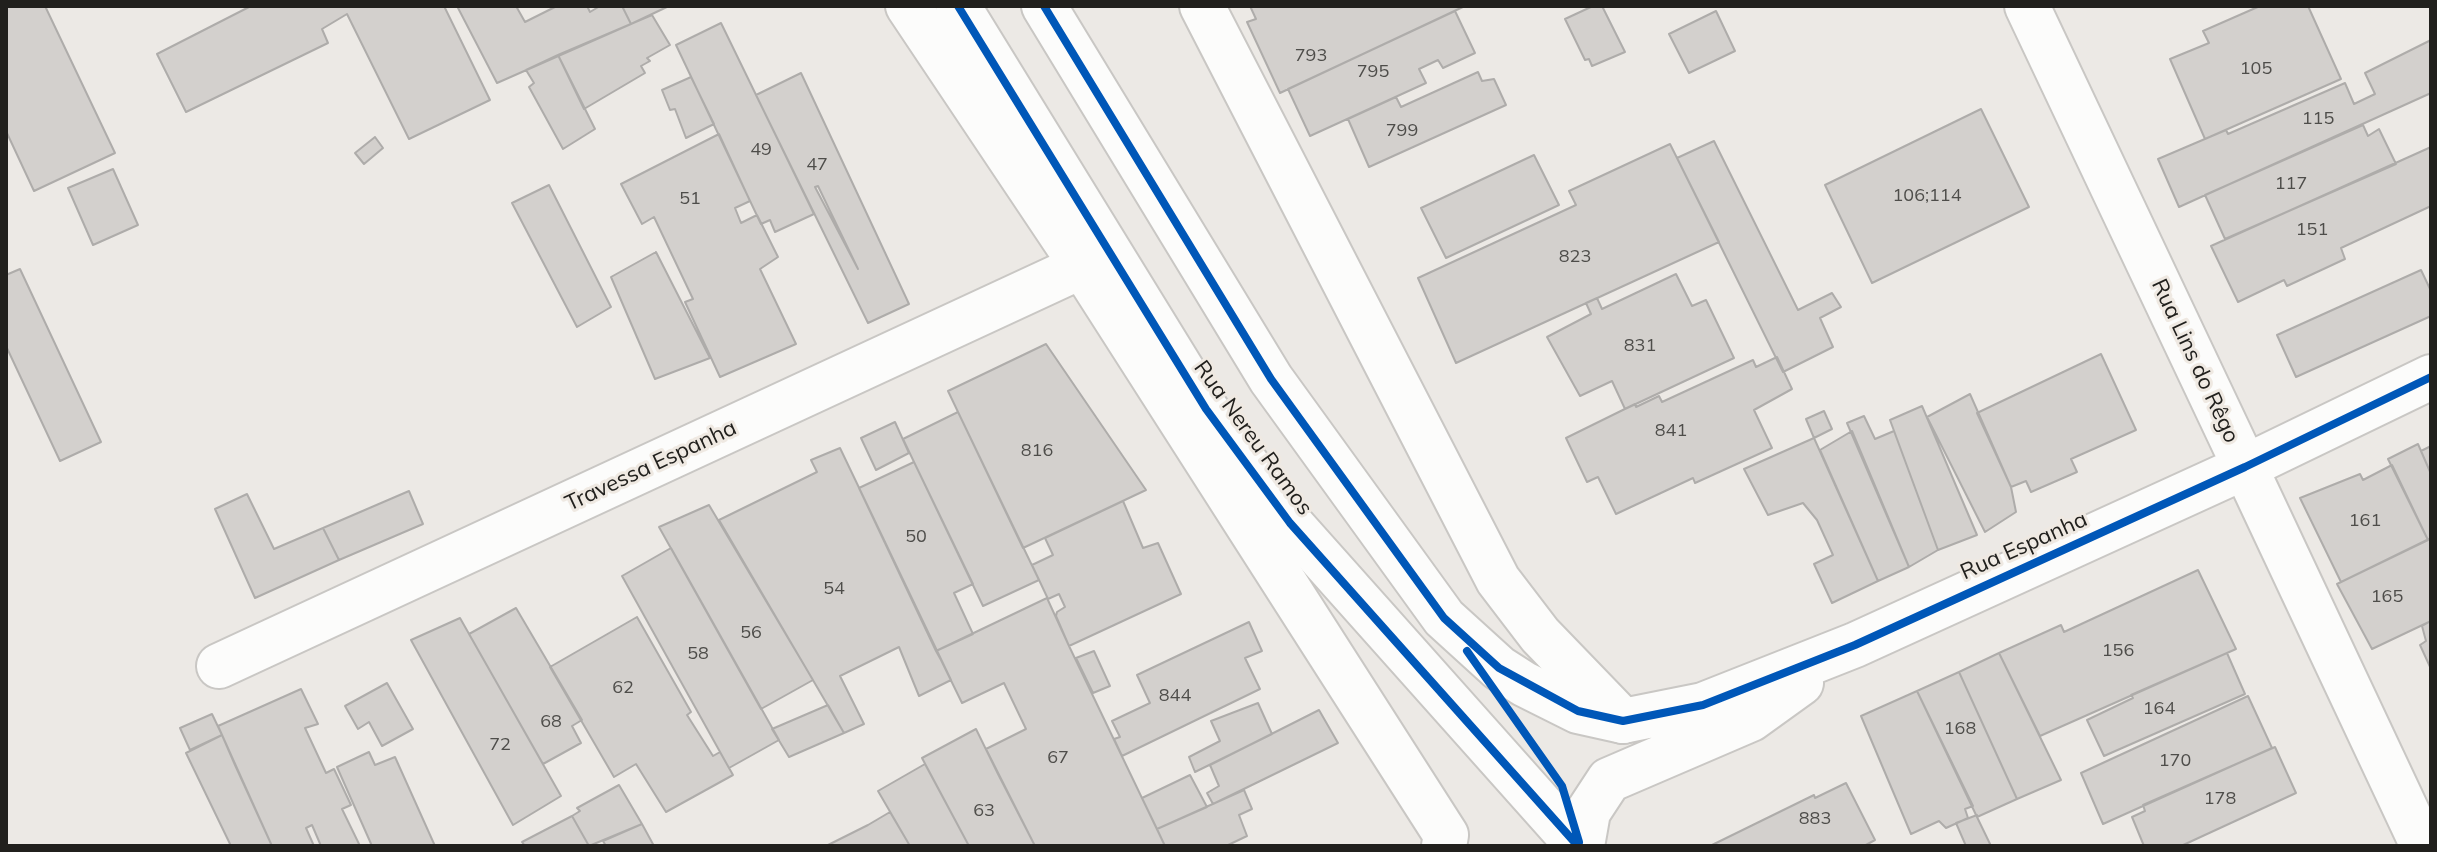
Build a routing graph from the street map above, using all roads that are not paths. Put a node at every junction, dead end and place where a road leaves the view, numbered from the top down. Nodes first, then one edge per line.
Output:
1 (908, 6) edge
2 (958, 6) edge
3 (1044, 6) edge
4 (1202, 6) edge
5 (2027, 6) edge
6 (1082, 266) junction
7 (2431, 377) edge
8 (2245, 467) junction
9 (1855, 645) junction
10 (219, 666) dead end
11 (1623, 721) junction
12 (1445, 840) edge
13 (1580, 846) edge
14 (2423, 846) edge

1 - 6 street, Rua Nereu Ramos
2 - 13 street, Rua Nereu Ramos
3 - 11 street
4 - 11 street
5 - 8 street, Rua Lins do Rêgo
6 - 10 street, Travessa Espanha
6 - 12 street, Rua Nereu Ramos
7 - 8 street, Rua Espanha
8 - 9 street, Rua Espanha
8 - 14 street, Rua Lins do Rêgo
9 - 11 street, Rua Espanha
9 - 13 street, Rua Espanha

